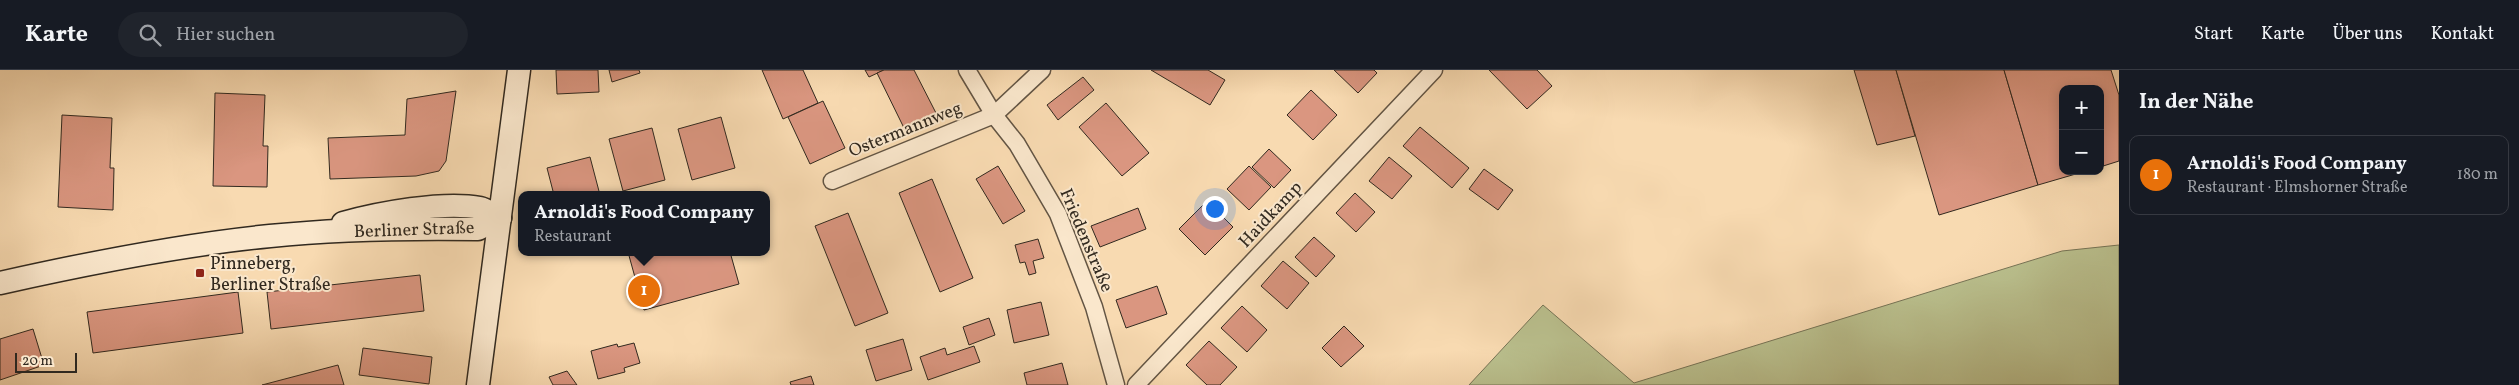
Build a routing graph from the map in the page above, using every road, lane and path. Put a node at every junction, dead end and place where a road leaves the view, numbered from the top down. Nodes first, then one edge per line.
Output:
1 (519, 70) edge
2 (967, 70) edge
3 (1042, 70) edge
4 (1434, 70) edge
5 (994, 115) junction
6 (832, 181) dead end
7 (500, 218) junction
8 (0, 283) edge
9 (478, 385) edge
10 (1116, 385) edge
11 (1136, 385) edge

1 - 7 main road
2 - 5 street, Friedenstraße
3 - 5 street
4 - 11 street, Haidkamp
5 - 6 street, Ostermannweg
5 - 10 street, Friedenstraße
7 - 8 main road, Berliner Straße
7 - 9 main road

